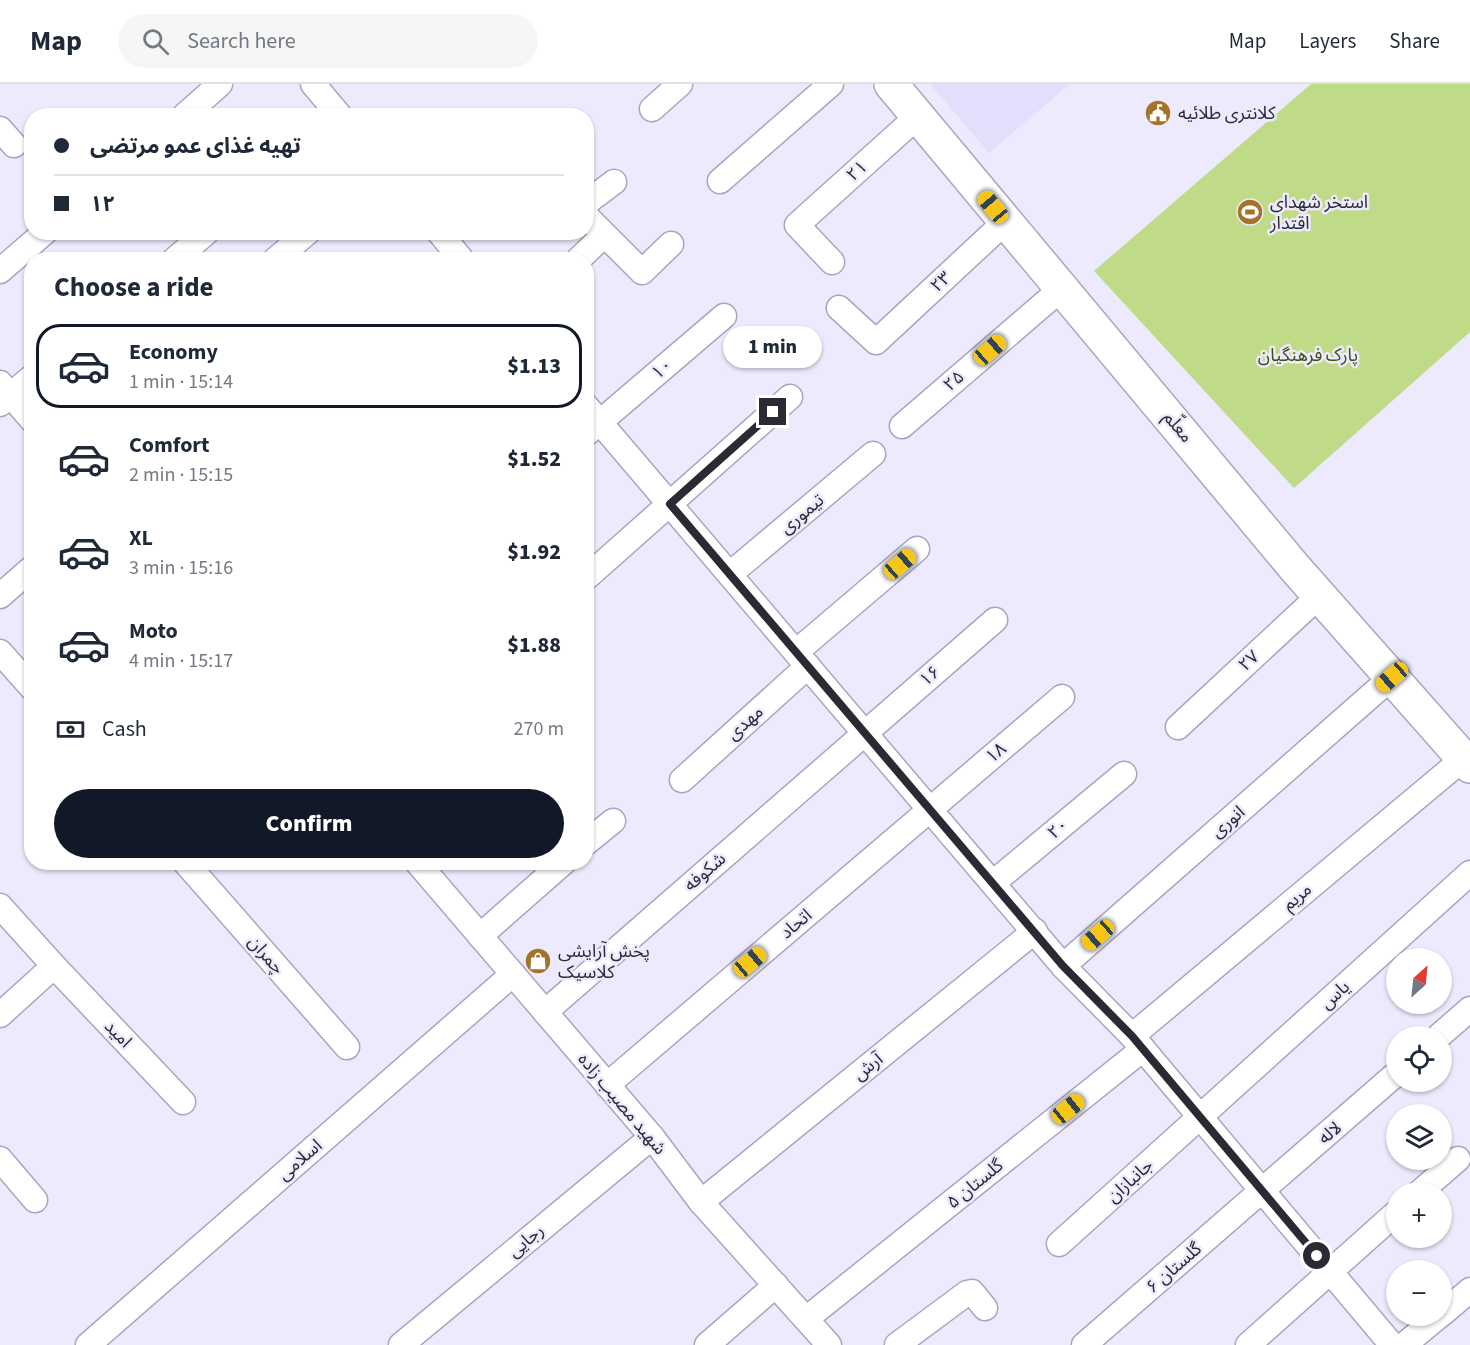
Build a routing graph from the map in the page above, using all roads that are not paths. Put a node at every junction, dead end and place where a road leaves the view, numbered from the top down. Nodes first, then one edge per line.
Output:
1 (220, 84) edge
2 (313, 84) edge
3 (680, 84) edge
4 (831, 84) edge
5 (891, 84) edge
6 (193, 108) edge
7 (333, 108) edge
8 (652, 109) dead end
9 (918, 116) junction
10 (720, 181) dead end
11 (614, 182) dead end
12 (594, 197) edge
13 (1005, 222) junction
14 (594, 225) edge
15 (604, 236) junction
16 (36, 240) edge
17 (198, 240) edge
18 (299, 240) edge
19 (446, 240) edge
20 (671, 244) dead end
21 (183, 252) edge
22 (284, 252) edge
23 (455, 252) edge
24 (587, 252) edge
25 (832, 262) dead end
26 (0, 271) edge
27 (1061, 289) junction
28 (839, 308) dead end
29 (724, 316) dead end
30 (24, 382) edge
31 (3, 394) edge
32 (790, 397) dead end
33 (24, 413) edge
34 (594, 419) edge
35 (594, 424) edge
36 (902, 426) dead end
37 (873, 454) dead end
38 (670, 504) junction
39 (917, 549) dead end
40 (594, 571) edge
41 (730, 574) junction
42 (24, 575) edge
43 (1320, 595) junction
44 (0, 596) edge
45 (995, 620) dead end
46 (0, 652) edge
47 (802, 659) junction
48 (1392, 677) junction
49 (24, 679) edge
50 (1062, 697) dead end
51 (1178, 727) dead end
52 (865, 732) junction
53 (1467, 762) edge
54 (1124, 774) dead end
55 (682, 780) dead end
56 (930, 809) junction
57 (613, 820) dead end
58 (594, 836) edge
59 (192, 870) edge
60 (424, 870) edge
61 (555, 870) edge
62 (1470, 873) edge
63 (993, 884) junction
64 (0, 906) edge
65 (1035, 932) junction
66 (480, 936) junction
67 (54, 966) junction
68 (1063, 966) junction
69 (513, 974) junction
70 (1470, 1009) edge
71 (545, 1012) junction
72 (0, 1015) edge
73 (1450, 1026) edge
74 (1137, 1043) junction
75 (347, 1047) dead end
76 (1386, 1083) edge
77 (607, 1085) junction
78 (183, 1102) dead end
79 (1200, 1117) junction
80 (652, 1137) junction
81 (0, 1159) edge
82 (1458, 1159) dead end
83 (1432, 1182) edge
84 (1263, 1192) junction
85 (35, 1200) dead end
86 (701, 1202) junction
87 (1386, 1222) edge
88 (1059, 1244) dead end
89 (1330, 1272) junction
90 (776, 1286) junction
91 (1470, 1290) edge
92 (1452, 1305) edge
93 (985, 1308) dead end
94 (806, 1319) junction
95 (1427, 1326) edge
96 (88, 1345) edge
97 (401, 1345) edge
98 (706, 1345) edge
99 (829, 1345) edge
100 (897, 1345) edge
101 (1084, 1345) edge
102 (1248, 1345) edge
103 (1392, 1345) edge
104 (1404, 1345) edge

1 - 6 street
2 - 7 street
3 - 8 street
4 - 10 street
5 - 9 street, معلّم
9 - 13 street, معلّم
9 - 25 street, ۲۱
11 - 12 street
13 - 27 street, معلّم
13 - 28 street, ۲۳
14 - 15 street
15 - 20 street
15 - 24 street
16 - 26 street
17 - 21 street
18 - 22 street
19 - 23 street
27 - 36 street, ۲۵
27 - 43 street, معلّم
29 - 34 street, ۱۰
30 - 31 street
31 - 33 street
32 - 38 street
35 - 38 street
37 - 41 street, تیموری
38 - 40 street
38 - 41 street
39 - 47 street, مهدی
41 - 47 street
42 - 44 street
43 - 48 street, معلّم
43 - 51 street, ۲۷
45 - 52 street, ۱۶
46 - 49 street
47 - 52 street
47 - 55 street, مهدی
48 - 53 street, معلّم
48 - 68 street, انوری
50 - 56 street, ۱۸
52 - 56 street
52 - 71 street, شکوفه
53 - 74 street, مریم
54 - 63 street, ۲۰
56 - 63 street
56 - 77 street, اتحاد
57 - 58 street
59 - 75 street, چمران
60 - 66 street, شهید مصیب زاده
61 - 66 street
62 - 79 street, یاس
63 - 65 street
64 - 67 street, امید
65 - 68 street
65 - 86 street, آرش
66 - 69 street, شهید مصیب زاده
67 - 72 street
67 - 78 street, امید
68 - 74 street
69 - 71 street, شهید مصیب زاده
69 - 96 street, اسلامی
70 - 73 street
71 - 77 street, شهید مصیب زاده
74 - 79 street
74 - 94 street, گلستان ۵
76 - 84 street, لاله
77 - 80 street, شهید مصیب زاده
79 - 84 street
79 - 88 street, جانبازان
80 - 86 street, شهید مصیب زاده
80 - 97 street, رجایی
81 - 85 street
82 - 83 street
84 - 89 street
84 - 101 street, گلستان ۶
86 - 90 street, شهید مصیب زاده
87 - 89 street
89 - 102 street
89 - 103 street
90 - 94 street, شهید مصیب زاده
90 - 98 street
91 - 92 street
93 - 100 street
94 - 99 street, شهید مصیب زاده
95 - 104 street

